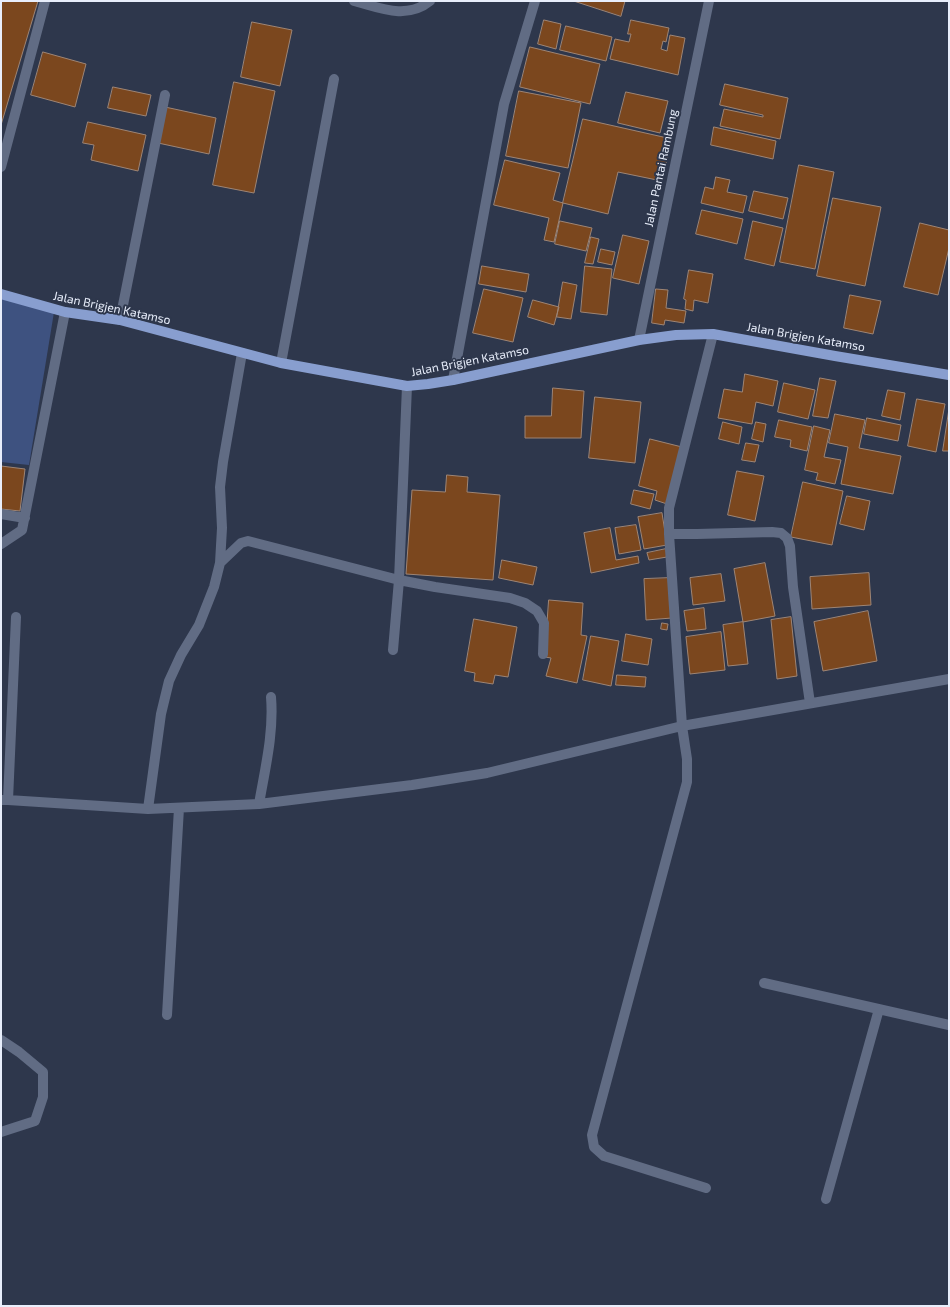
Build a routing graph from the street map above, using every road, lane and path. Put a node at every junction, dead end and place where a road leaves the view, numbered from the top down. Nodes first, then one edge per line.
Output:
1 (46, 1) edge
2 (354, 1) edge
3 (430, 1) edge
4 (534, 1) edge
5 (709, 1) edge
6 (334, 79) dead end
7 (165, 95) dead end
8 (1, 167) edge
9 (1, 294) edge
10 (65, 312) junction
11 (120, 320) junction
12 (713, 334) junction
13 (639, 340) junction
14 (242, 353) junction
15 (281, 363) junction
16 (949, 375) edge
17 (453, 380) junction
18 (407, 386) junction
19 (1, 514) edge
20 (25, 518) junction
21 (668, 534) junction
22 (1, 544) edge
23 (220, 563) junction
24 (399, 580) junction
25 (16, 617) dead end
26 (393, 650) dead end
27 (543, 654) dead end
28 (949, 679) edge
29 (271, 697) dead end
30 (810, 703) junction
31 (682, 726) junction
32 (5, 800) edge
33 (259, 804) junction
34 (179, 808) junction
35 (148, 809) junction
36 (764, 983) dead end
37 (878, 1009) junction
38 (167, 1015) dead end
39 (949, 1025) edge
40 (1, 1040) edge
41 (1, 1132) edge
42 (706, 1188) dead end
43 (826, 1198) dead end

1 - 8 street
2 - 3 street
4 - 17 street
5 - 13 street, Jalan Pantai Rambung
6 - 15 street
7 - 11 street
9 - 10 main road, Jalan Brigjen Katamso
10 - 11 main road, Jalan Brigjen Katamso
10 - 20 street
11 - 14 main road, Jalan Brigjen Katamso
12 - 13 main road, Jalan Brigjen Katamso
12 - 16 main road, Jalan Brigjen Katamso
12 - 21 street
13 - 17 main road, Jalan Brigjen Katamso
14 - 15 main road, Jalan Brigjen Katamso
14 - 23 street
15 - 18 main road, Jalan Brigjen Katamso
17 - 18 main road, Jalan Brigjen Katamso
18 - 24 street
19 - 20 street
20 - 22 street
21 - 30 street
21 - 31 street
23 - 24 street
23 - 35 street
24 - 26 street
24 - 27 street
25 - 32 street
28 - 30 street
29 - 33 street
30 - 31 street
31 - 33 street
31 - 42 street
32 - 35 street
33 - 34 street
34 - 35 street
34 - 38 street
36 - 37 street
37 - 39 street
37 - 43 street
40 - 41 street

